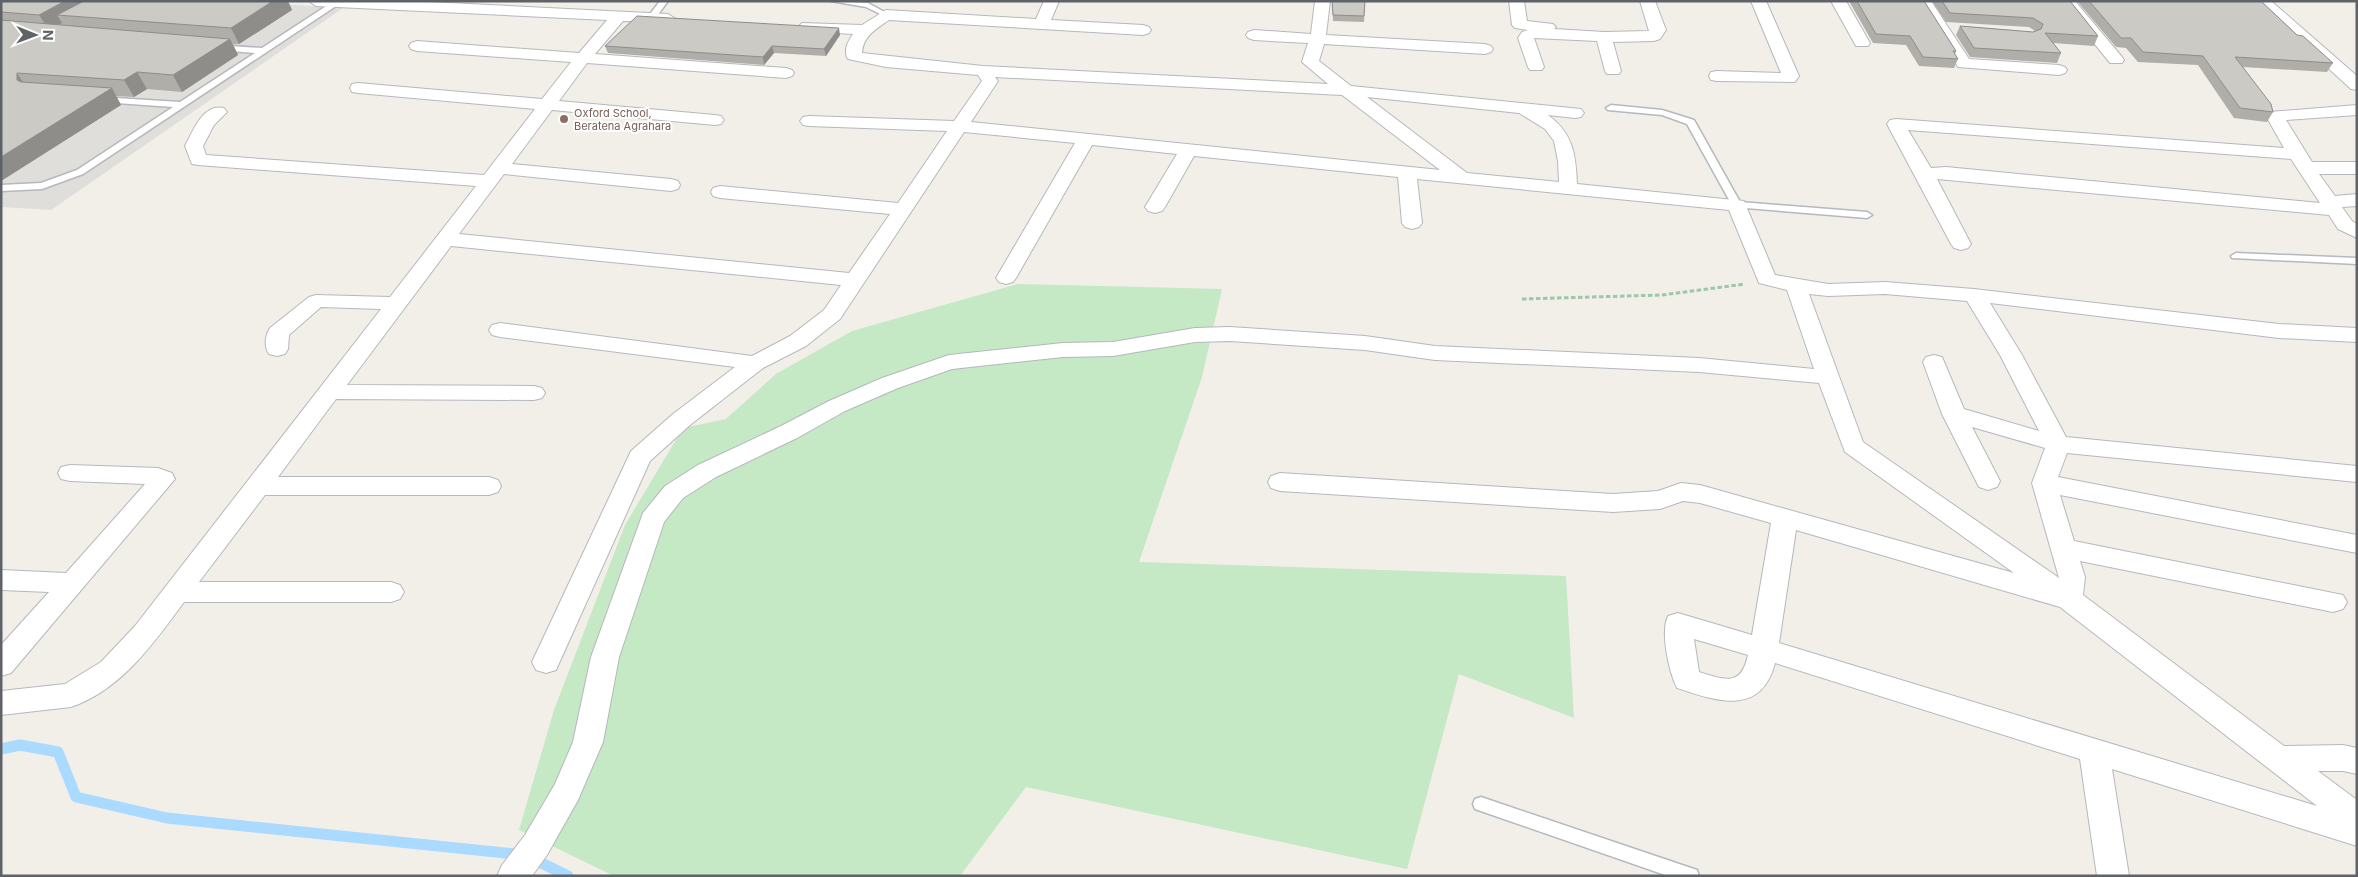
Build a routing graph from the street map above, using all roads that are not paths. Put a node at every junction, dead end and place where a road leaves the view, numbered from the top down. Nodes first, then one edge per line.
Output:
1 (316, 1) edge
2 (664, 1) edge
3 (835, 1) edge
4 (1052, 1) edge
5 (1323, 1) edge
6 (1516, 1) edge
7 (1634, 1) edge
8 (1647, 1) edge
9 (1758, 1) edge
10 (1838, 1) edge
11 (1923, 1) edge
12 (2067, 1) edge
13 (2262, 1) edge
14 (339, 2) edge
15 (620, 15) junction
16 (886, 15) junction
17 (651, 18) junction
18 (689, 20) edge
19 (1042, 24) junction
20 (785, 25) edge
21 (1941, 28) junction
22 (1960, 29) edge
23 (865, 30) junction
24 (1143, 30) dead end
25 (1652, 30) junction
26 (1254, 35) dead end
27 (1604, 37) junction
28 (1318, 38) junction
29 (1862, 43) dead end
30 (206, 46) edge
31 (417, 46) dead end
32 (1485, 49) dead end
33 (265, 50) junction
34 (582, 59) junction
35 (2116, 60) dead end
36 (1536, 67) dead end
37 (2059, 70) dead end
38 (983, 71) junction
39 (1613, 71) dead end
40 (786, 73) dead end
41 (1717, 76) dead end
42 (2357, 85) edge
43 (358, 88) dead end
44 (1346, 90) junction
45 (89, 97) edge
46 (547, 104) junction
47 (182, 105) junction
48 (1518, 108) junction
49 (1611, 108) dead end
50 (2357, 110) edge
51 (218, 112) dead end
52 (1575, 113) dead end
53 (715, 120) dead end
54 (809, 121) dead end
55 (960, 126) junction
56 (1086, 139) junction
57 (1189, 149) junction
58 (2302, 161) junction
59 (2357, 168) edge
60 (1407, 172) junction
61 (493, 175) junction
62 (1462, 178) junction
63 (1928, 180) junction
64 (671, 185) dead end
65 (1, 188) edge
66 (1568, 188) junction
67 (720, 192) dead end
68 (2357, 200) edge
69 (1737, 205) junction
70 (1155, 207) dead end
71 (902, 209) junction
72 (1867, 215) dead end
73 (2345, 219) edge
74 (1412, 223) dead end
75 (445, 239) junction
76 (1961, 244) dead end
77 (2236, 256) dead end
78 (2357, 261) edge
79 (1006, 278) dead end
80 (855, 280) junction
81 (1796, 286) junction
82 (1974, 295) junction
83 (396, 303) junction
84 (500, 330) dead end
85 (2357, 335) edge
86 (277, 350) dead end
87 (1934, 362) dead end
88 (755, 363) junction
89 (1829, 377) junction
90 (329, 392) junction
91 (534, 393) dead end
92 (1954, 414) junction
93 (2058, 444) junction
94 (70, 472) dead end
95 (2357, 474) edge
96 (1988, 481) dead end
97 (1280, 482) dead end
98 (2044, 483) junction
99 (257, 486) junction
100 (489, 486) dead end
101 (1785, 518) junction
102 (2357, 544) edge
103 (2063, 548) junction
104 (1, 580) edge
105 (72, 584) junction
106 (176, 592) junction
107 (391, 592) dead end
108 (2069, 599) junction
109 (2333, 602) dead end
110 (546, 662) dead end
111 (1, 665) edge
112 (1, 703) edge
113 (2094, 752) junction
114 (2278, 759) junction
115 (2357, 761) edge
116 (1482, 804) dead end
117 (2357, 818) edge
118 (2357, 832) edge
119 (514, 874) edge
120 (1691, 876) edge
121 (2112, 876) edge

1 - 14 street
2 - 17 lane
3 - 16 lane
4 - 19 street
5 - 28 street
6 - 25 street
7 - 25 street
8 - 25 street
9 - 41 street
10 - 29 street
11 - 21 street
12 - 35 street
13 - 42 street
14 - 15 street
14 - 33 lane
15 - 17 street
15 - 34 street
16 - 19 street
16 - 23 street
17 - 18 street
19 - 24 street
20 - 23 street
21 - 22 street
21 - 37 street
23 - 38 street
25 - 27 street
26 - 28 street
27 - 36 street
27 - 39 street
28 - 32 street
28 - 44 street
30 - 33 lane
31 - 34 street
33 - 47 lane
34 - 40 street
34 - 46 street
38 - 44 street
38 - 55 street
43 - 46 street
44 - 48 street
44 - 62 street
45 - 47 lane
46 - 53 street
46 - 61 street
47 - 65 lane
48 - 52 street
48 - 66 street
49 - 69 lane
50 - 58 street
51 - 61 street
54 - 55 street
55 - 56 street
55 - 71 street
56 - 57 street
56 - 79 street
57 - 60 street
57 - 70 street
58 - 59 street
58 - 63 street
58 - 73 street
60 - 62 street
60 - 74 street
61 - 64 street
61 - 75 street
62 - 66 street
63 - 73 street
63 - 76 street
66 - 69 street
67 - 71 street
68 - 73 street
69 - 72 lane
69 - 81 street
71 - 80 street
75 - 80 street
75 - 83 street
77 - 78 lane
80 - 88 street
81 - 82 street
81 - 89 street
82 - 85 street
82 - 93 street
83 - 86 street
83 - 90 street
84 - 88 street
87 - 92 street
88 - 110 street
89 - 108 street
89 - 119 street
90 - 91 street
90 - 99 street
92 - 93 street
92 - 96 street
93 - 95 street
93 - 98 street
94 - 105 street
97 - 101 street
98 - 102 street
98 - 103 street
99 - 100 street
99 - 106 street
101 - 108 street
101 - 113 street
103 - 108 street
103 - 109 street
104 - 105 street
105 - 111 street
106 - 107 street
106 - 112 street
108 - 114 street
113 - 118 street
113 - 121 street
114 - 115 street
114 - 117 street
116 - 120 lane

